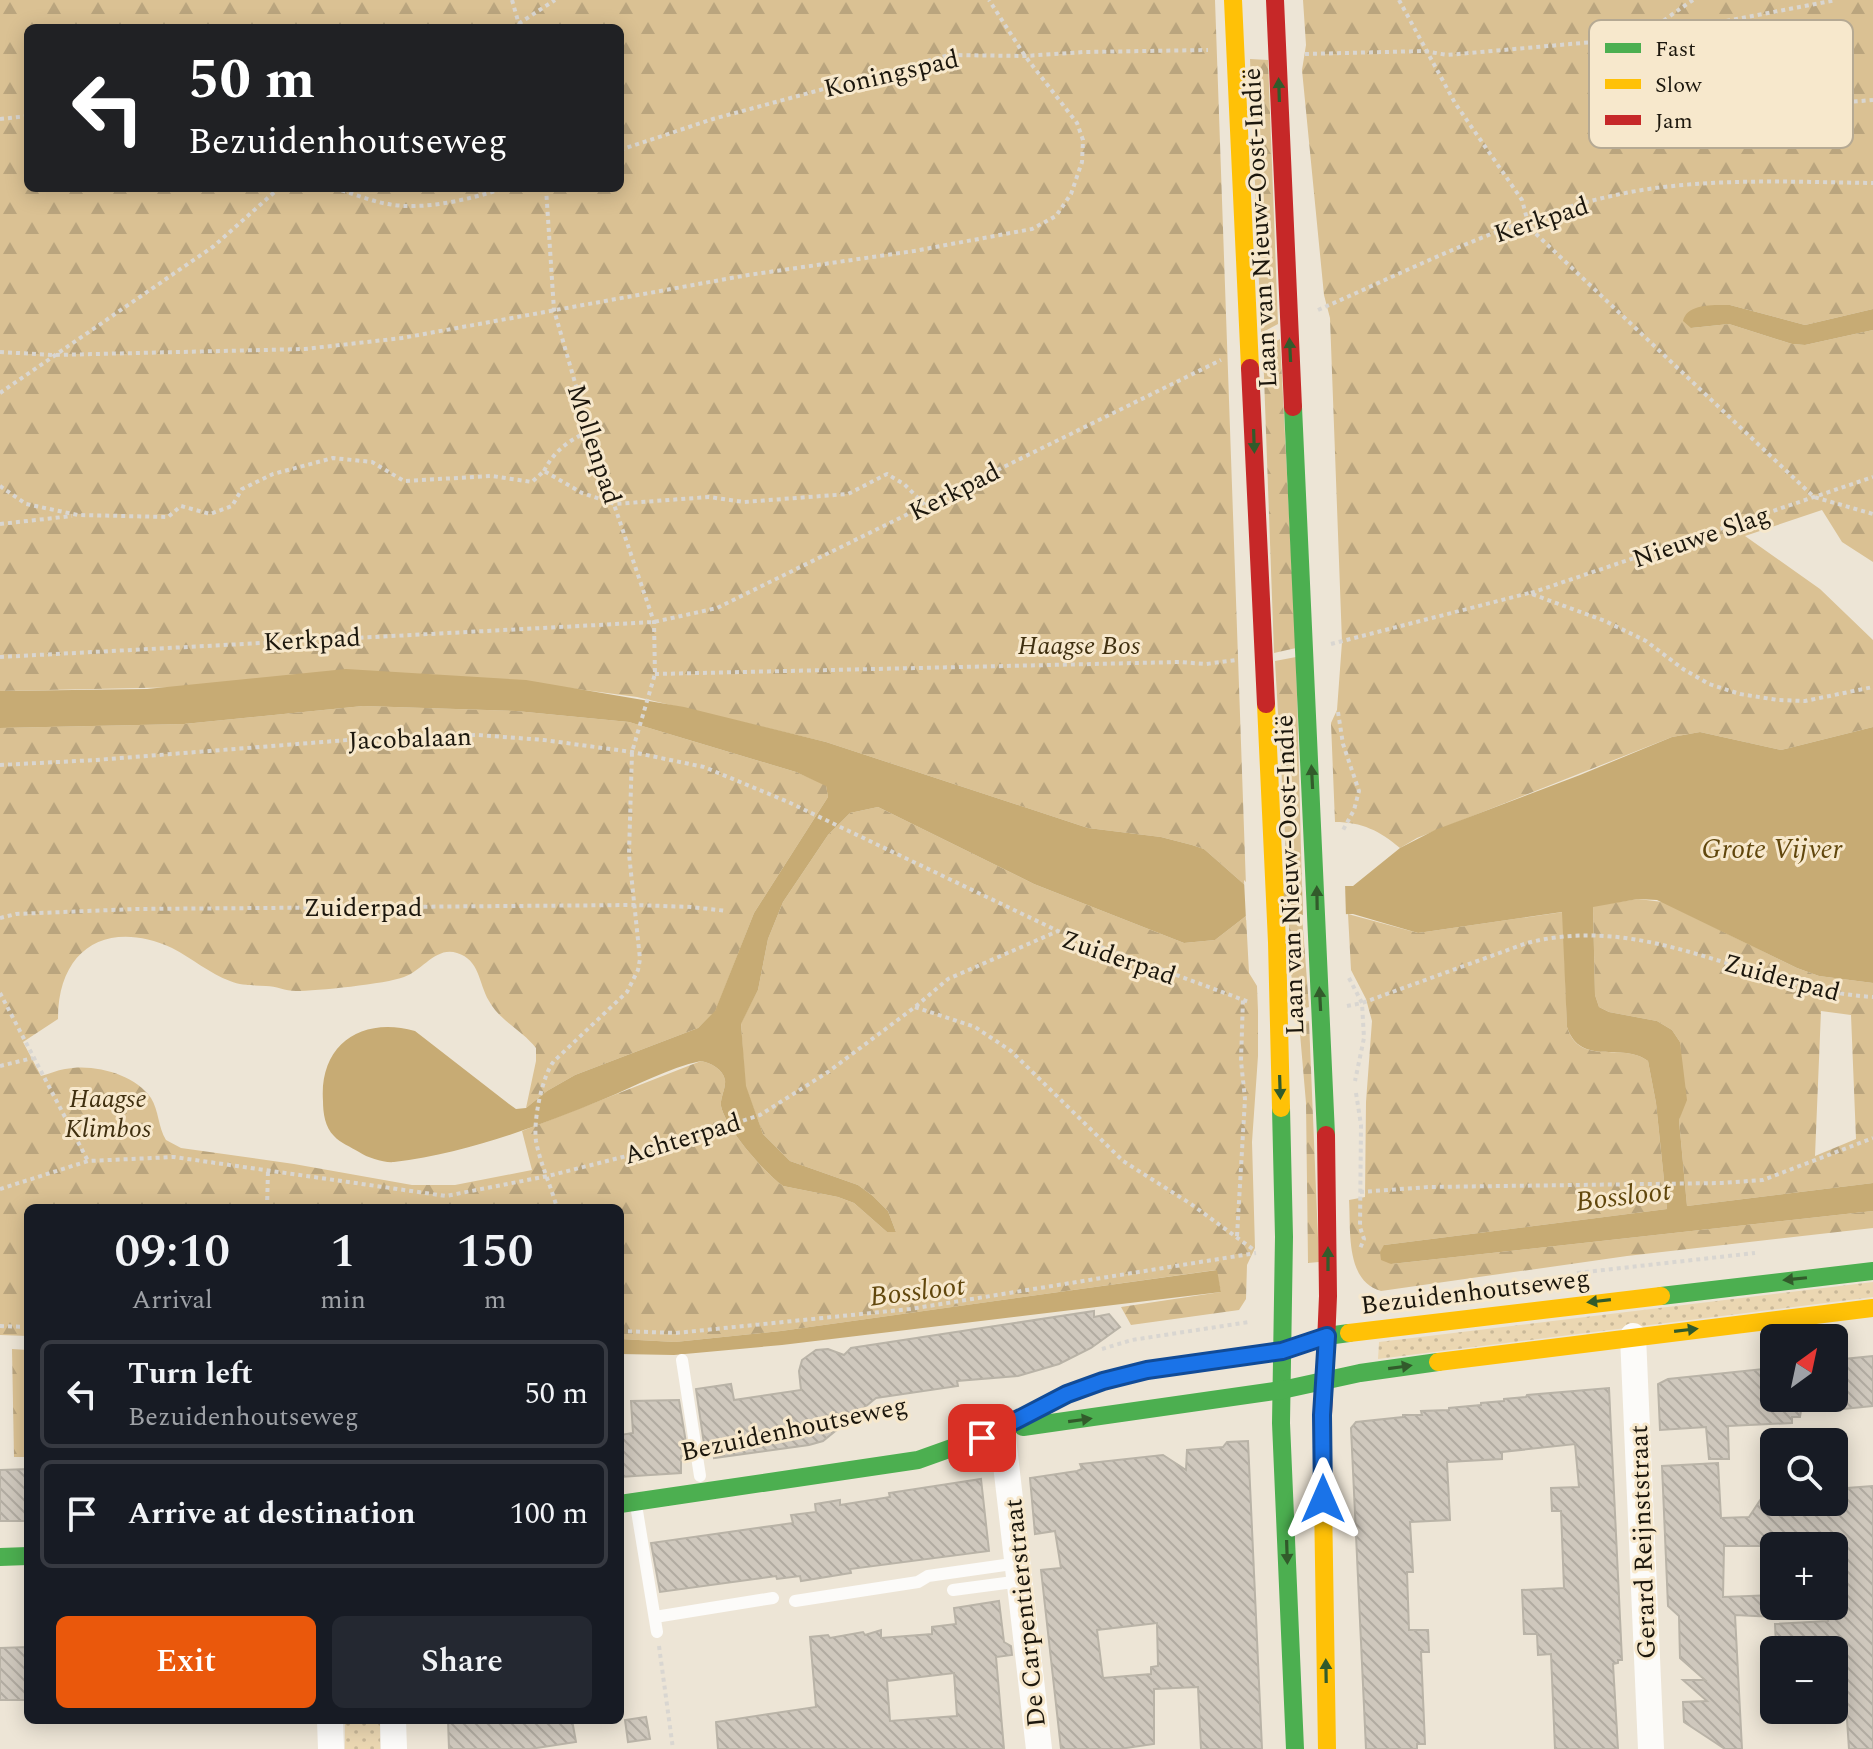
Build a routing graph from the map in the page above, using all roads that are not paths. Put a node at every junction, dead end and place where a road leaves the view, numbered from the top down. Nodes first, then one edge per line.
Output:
1 (1233, 0) edge
2 (1275, 0) edge
3 (1873, 1271) edge
4 (1873, 1308) edge
5 (1327, 1336) junction
6 (1633, 1336) junction
7 (1282, 1351) junction
8 (682, 1360) dead end
9 (1324, 1381) junction
10 (1282, 1390) junction
11 (1002, 1430) junction
12 (700, 1476) dead end
13 (628, 1503) edge
14 (24, 1556) edge
15 (0, 1557) edge
16 (1020, 1572) junction
17 (953, 1590) dead end
18 (773, 1598) dead end
19 (795, 1601) dead end
20 (655, 1617) junction
21 (657, 1632) road end
22 (330, 1724) edge
23 (393, 1724) edge
24 (331, 1749) edge
25 (394, 1749) edge
26 (1039, 1749) edge
27 (1295, 1749) edge
28 (1327, 1749) edge
29 (1651, 1749) edge

1 -> 7 main road, Laan van Nieuw-Oost-Indië
5 -> 2 main road, Laan van Nieuw-Oost-Indië
3 -> 5 main road, Bezuidenhoutseweg
6 -> 4 main road, Bezuidenhoutseweg
5 - 7 main road, Bezuidenhoutseweg
5 - 9 main road, Laan van Nieuw-Oost-Indië
9 -> 6 main road, Bezuidenhoutseweg
6 - 29 street, Gerard Reijnststraat
7 - 10 main road, Laan van Nieuw-Oost-Indië
7 - 11 main road, Bezuidenhoutseweg
8 - 12 lane
9 - 10 main road, Bezuidenhoutseweg
28 -> 9 main road, Laan van Nieuw-Oost-Indië
11 -> 10 main road, Bezuidenhoutseweg
10 -> 27 main road, Laan van Nieuw-Oost-Indië
11 - 13 main road, Bezuidenhoutseweg
11 - 16 street, De Carpentierstraat
13 - 20 lane
14 - 15 main road
16 - 17 lane
16 - 19 lane
16 - 26 street, De Carpentierstraat
18 - 20 lane
20 - 21 lane
22 - 24 street
23 - 25 street

